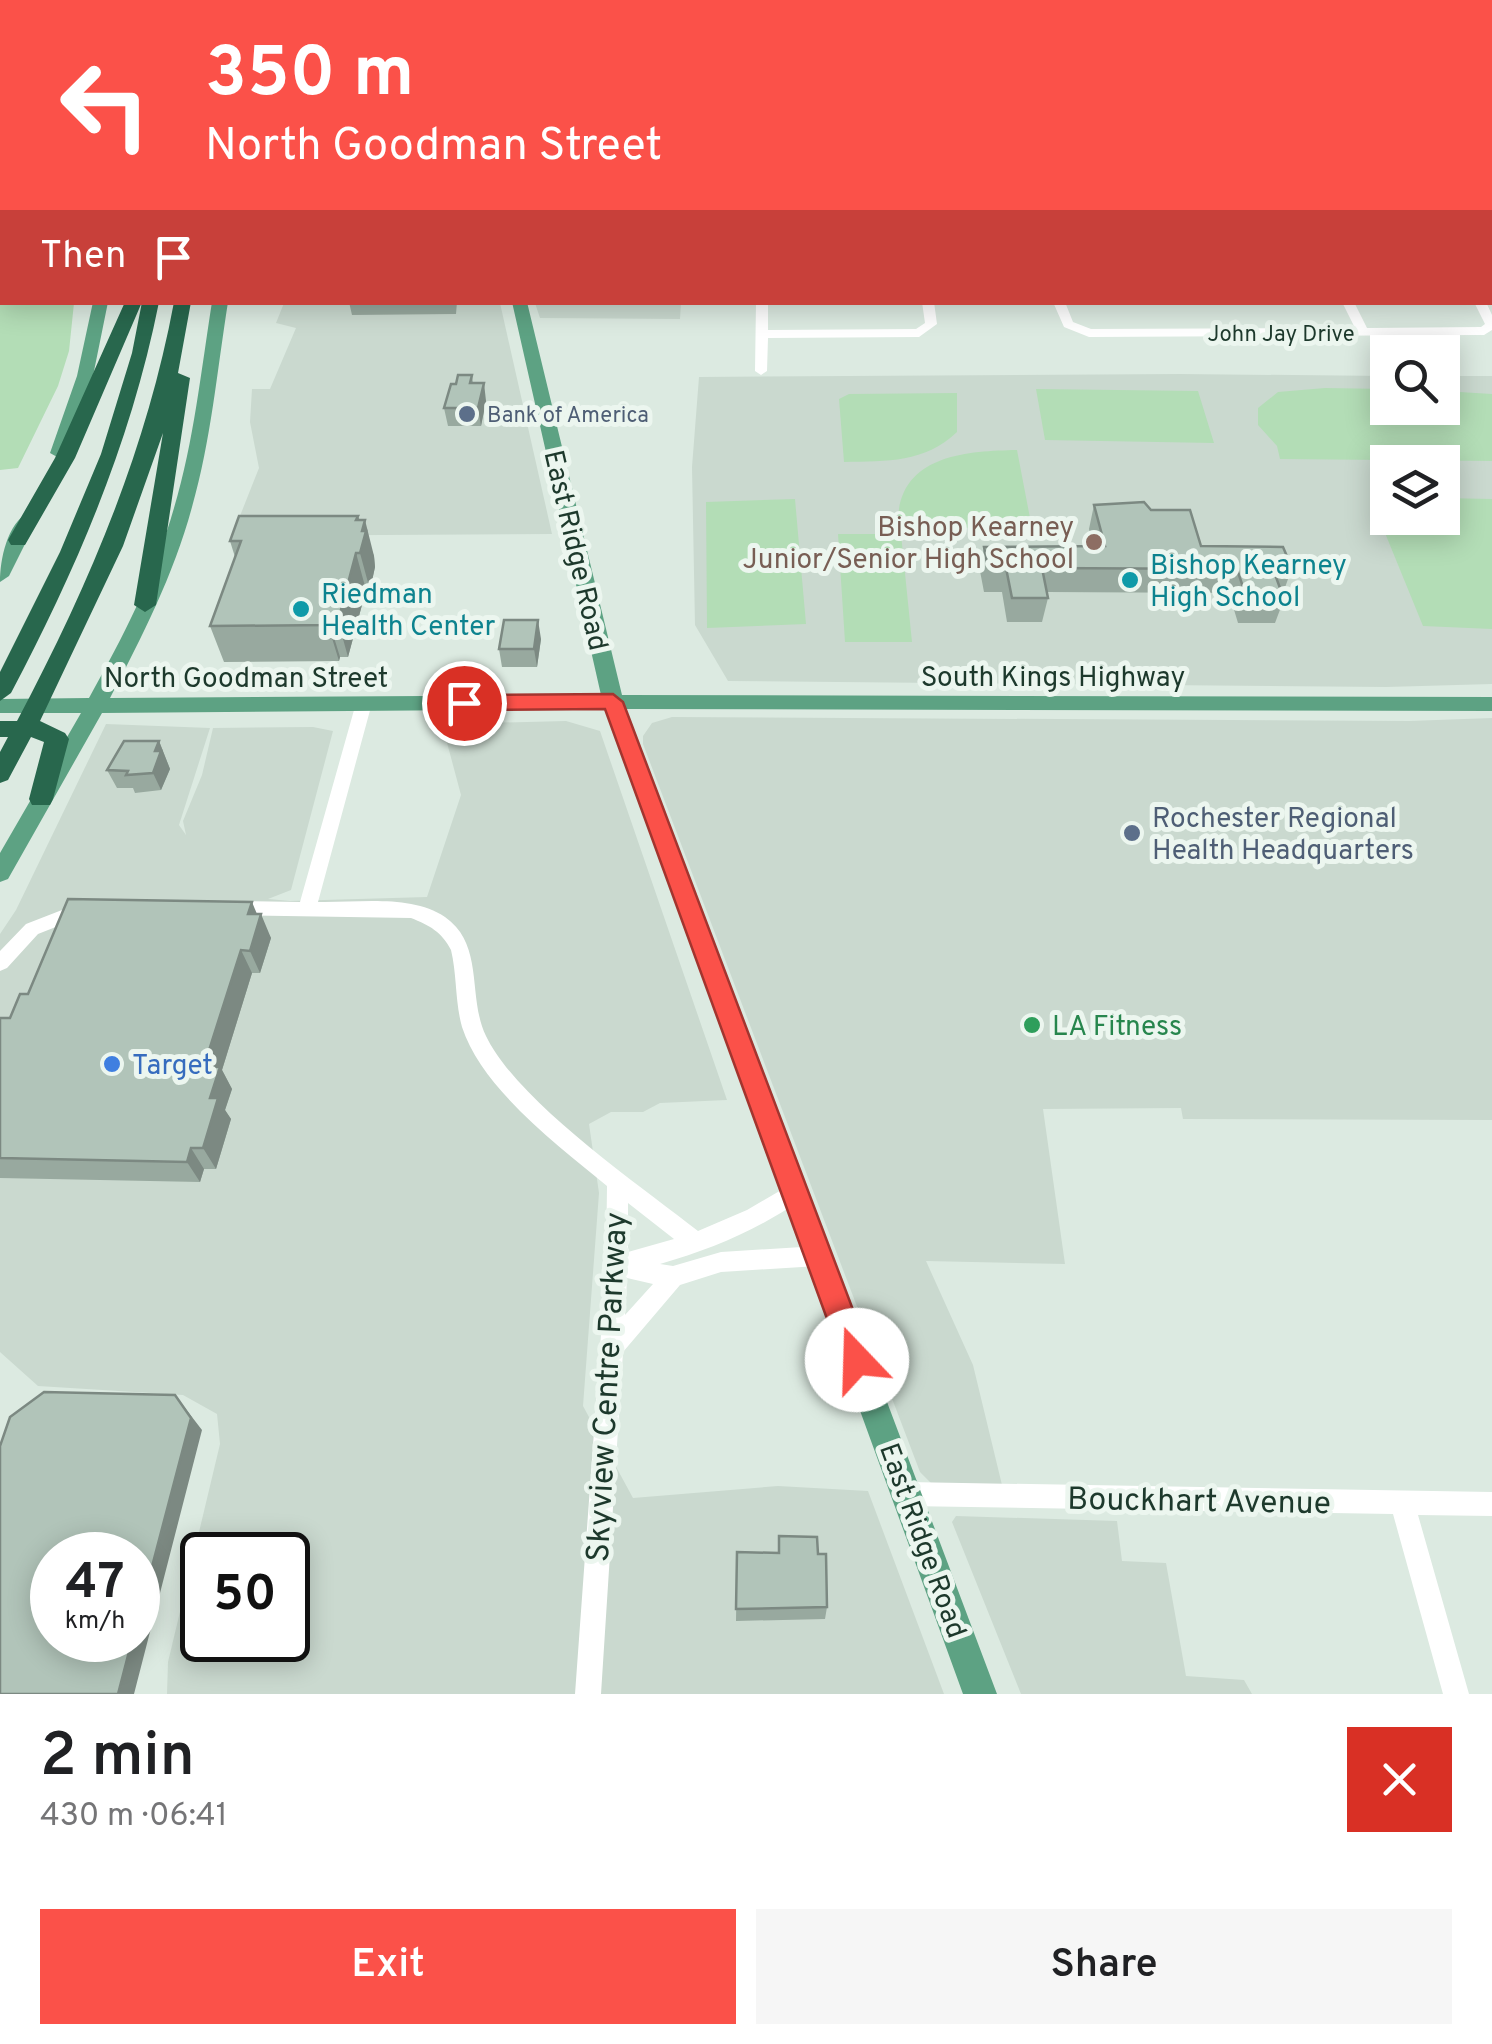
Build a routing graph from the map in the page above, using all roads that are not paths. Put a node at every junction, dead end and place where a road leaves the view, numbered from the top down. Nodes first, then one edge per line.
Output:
1 (100, 305) edge
2 (133, 305) edge
3 (150, 305) edge
4 (182, 305) edge
5 (183, 305) edge
6 (219, 305) edge
7 (521, 305) edge
8 (762, 305) edge
9 (928, 305) edge
10 (1060, 305) edge
11 (1349, 305) edge
12 (1482, 305) edge
13 (762, 334) junction
14 (1363, 334) junction
15 (761, 371) dead end
16 (18, 540) junction
17 (0, 576) edge
18 (145, 605) junction
19 (120, 654) junction
20 (0, 692) edge
21 (613, 702) junction
22 (364, 703) junction
23 (183, 704) junction
24 (1492, 704) edge
25 (93, 705) junction
26 (0, 706) edge
27 (8, 737) edge
28 (0, 774) edge
29 (41, 800) junction
30 (0, 874) edge
31 (105, 907) edge
32 (219, 907) edge
33 (307, 909) junction
34 (0, 963) edge
35 (618, 1182) junction
36 (795, 1192) junction
37 (696, 1244) junction
38 (818, 1256) junction
39 (616, 1266) junction
40 (674, 1277) junction
41 (610, 1349) junction
42 (907, 1494) junction
43 (1402, 1504) junction
44 (1492, 1504) edge
45 (588, 1694) edge
46 (980, 1694) edge
47 (1456, 1694) edge

1 - 16 main road
2 - 16 highway
3 - 20 highway
4 - 27 highway
5 - 18 highway
6 - 18 main road
7 - 21 main road, East Ridge Road
8 - 13 street
9 - 13 street
10 - 14 street, John Jay Drive
11 - 14 street
12 - 14 street, John Jay Drive
13 - 15 street
16 - 17 main road
18 - 19 main road
19 - 23 main road
19 - 25 main road
21 - 22 main road, North Goodman Street
21 - 24 main road, South Kings Highway
21 - 36 main road, East Ridge Road
22 - 23 main road, North Goodman Street
22 - 33 street
23 - 25 main road, North Goodman Street
25 - 26 main road, North Goodman Street
25 - 29 main road
27 - 28 highway
27 - 29 highway
29 - 30 main road
31 - 34 street
32 - 33 street, Skyview Centre Parkway
33 - 35 street, Skyview Centre Parkway
35 - 37 street
35 - 39 street, Skyview Centre Parkway
36 - 37 street
36 - 38 main road, East Ridge Road
37 - 39 street
38 - 40 street
38 - 42 main road, East Ridge Road
39 - 40 street
39 - 41 street, Skyview Centre Parkway
40 - 41 street
41 - 45 street, Skyview Centre Parkway
42 - 43 street, Bouckhart Avenue
42 - 46 main road, East Ridge Road
43 - 44 street, Bouckhart Avenue
43 - 47 street

